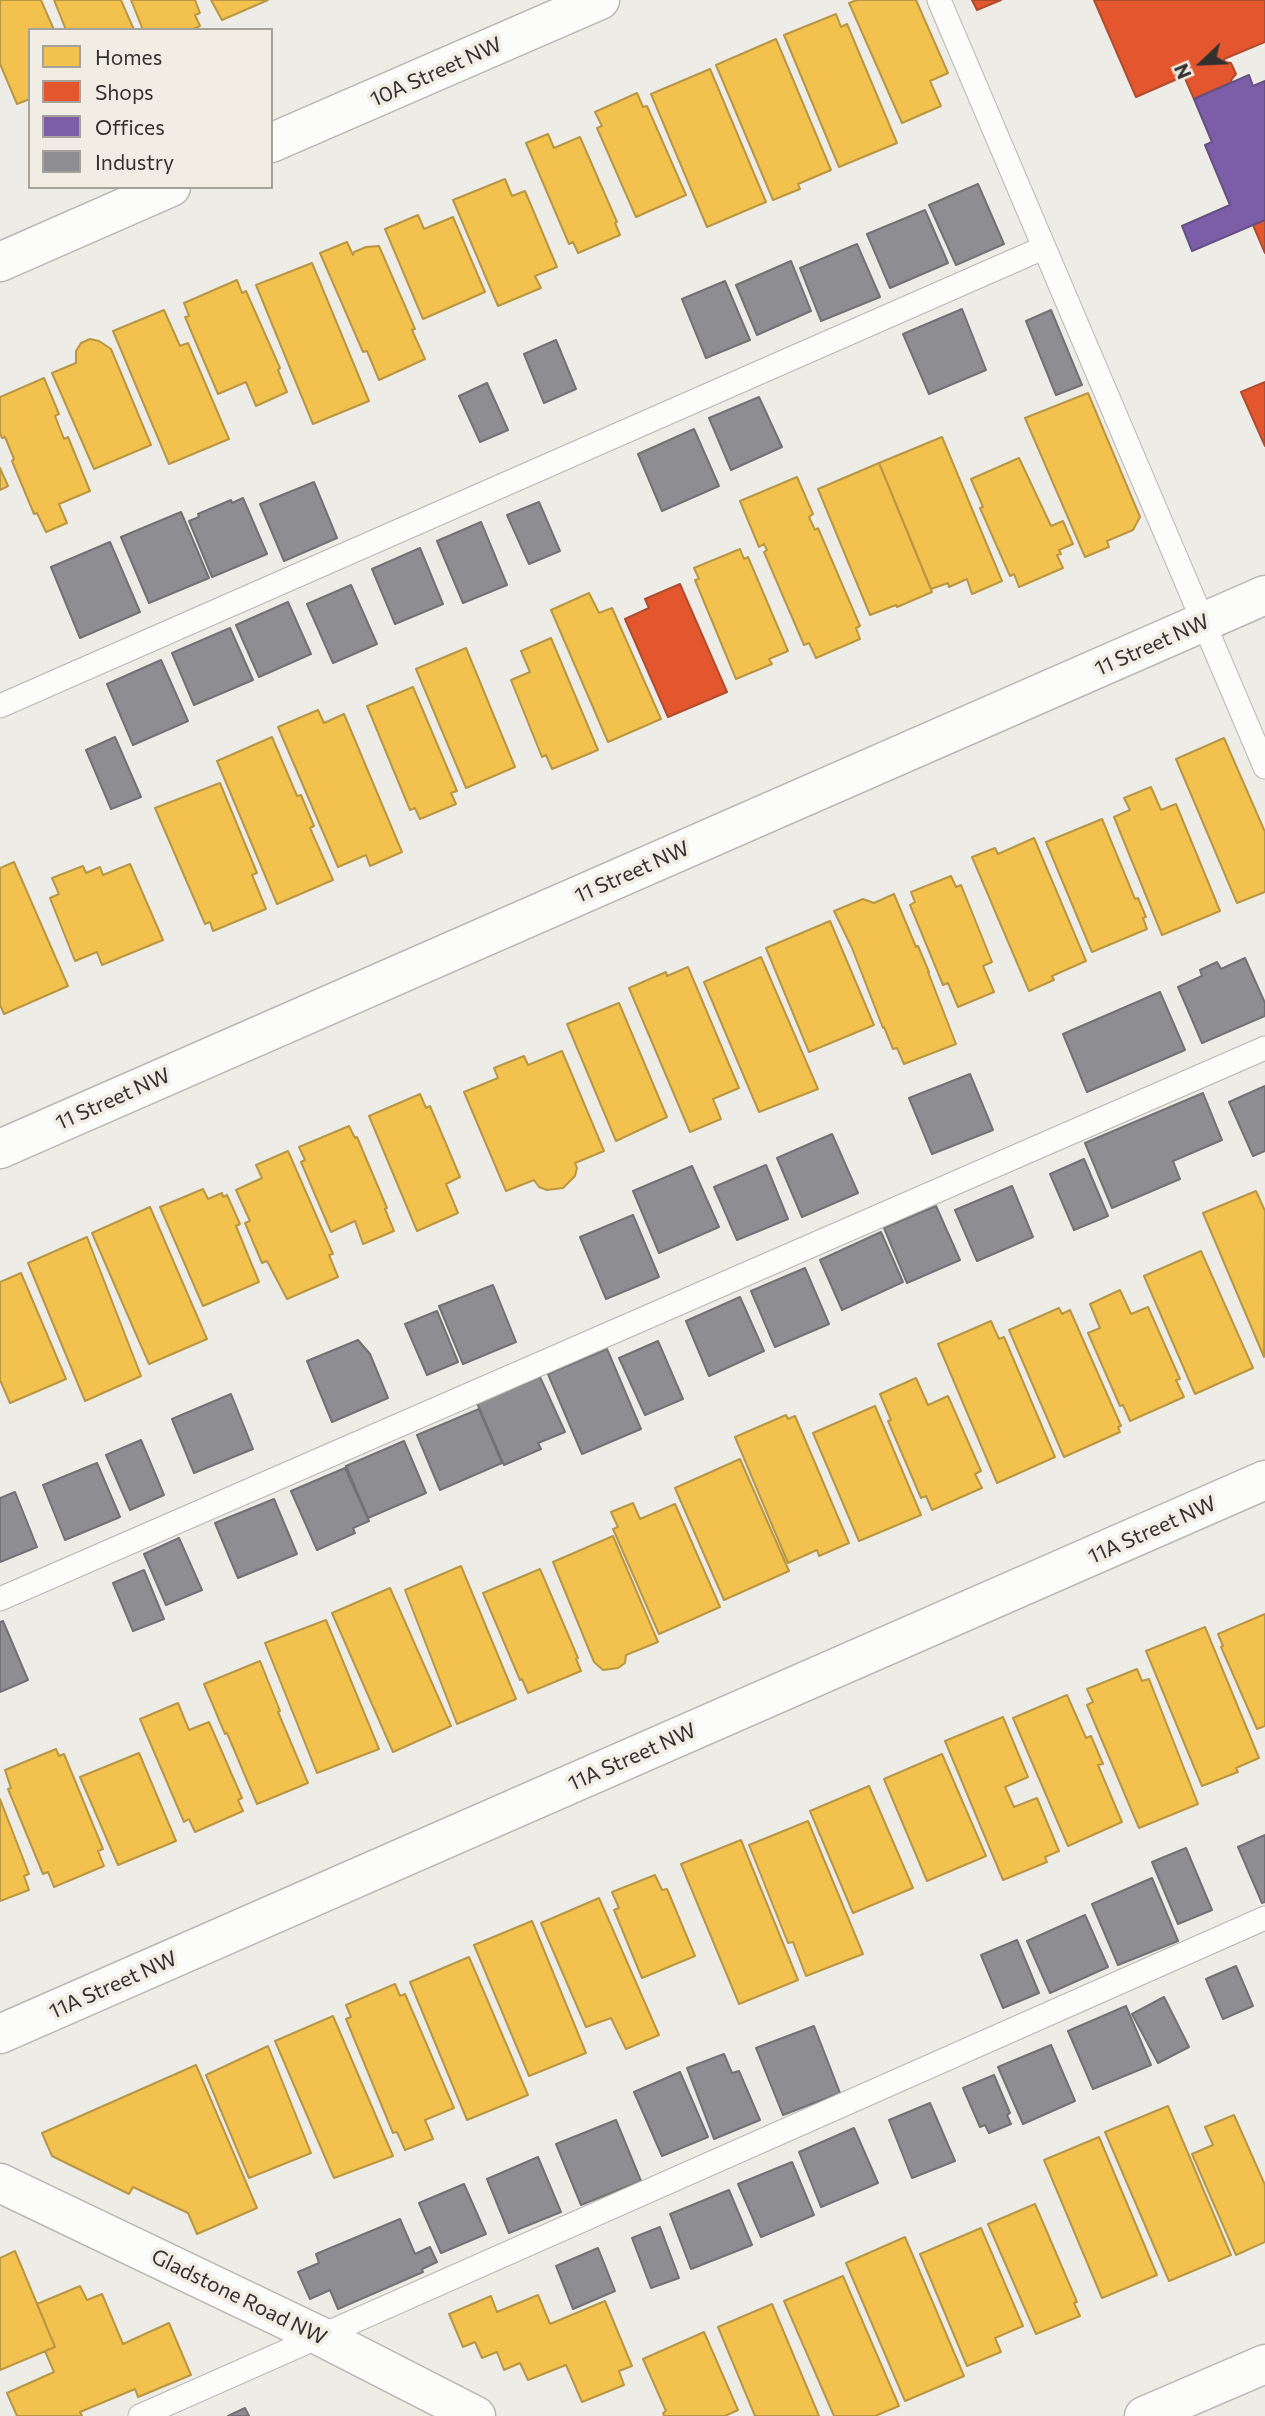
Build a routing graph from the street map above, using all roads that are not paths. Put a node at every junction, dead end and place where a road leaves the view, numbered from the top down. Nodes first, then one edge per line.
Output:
1 (600, 0) edge
2 (939, 0) edge
3 (273, 142) edge
4 (166, 189) edge
5 (1043, 248) junction
6 (0, 262) edge
7 (1265, 596) edge
8 (1204, 622) junction
9 (0, 706) edge
10 (1265, 767) edge
11 (1265, 1048) edge
12 (0, 1149) edge
13 (1265, 1480) edge
14 (0, 1599) edge
15 (1265, 1918) edge
16 (0, 2034) edge
17 (0, 2183) edge
18 (322, 2337) junction
19 (1265, 2364) edge
20 (140, 2416) edge
21 (476, 2416) edge
22 (1144, 2416) edge

1 - 3 street, 10A Street NW
2 - 5 lane
4 - 6 street
5 - 8 lane
5 - 9 lane
7 - 8 street, 11 Street NW
8 - 10 lane
8 - 12 street, 11 Street NW
11 - 14 lane
13 - 16 street, 11A Street NW
15 - 18 lane
17 - 18 street, Gladstone Road NW
18 - 20 lane
18 - 21 street, Gladstone Road NW
19 - 22 street

